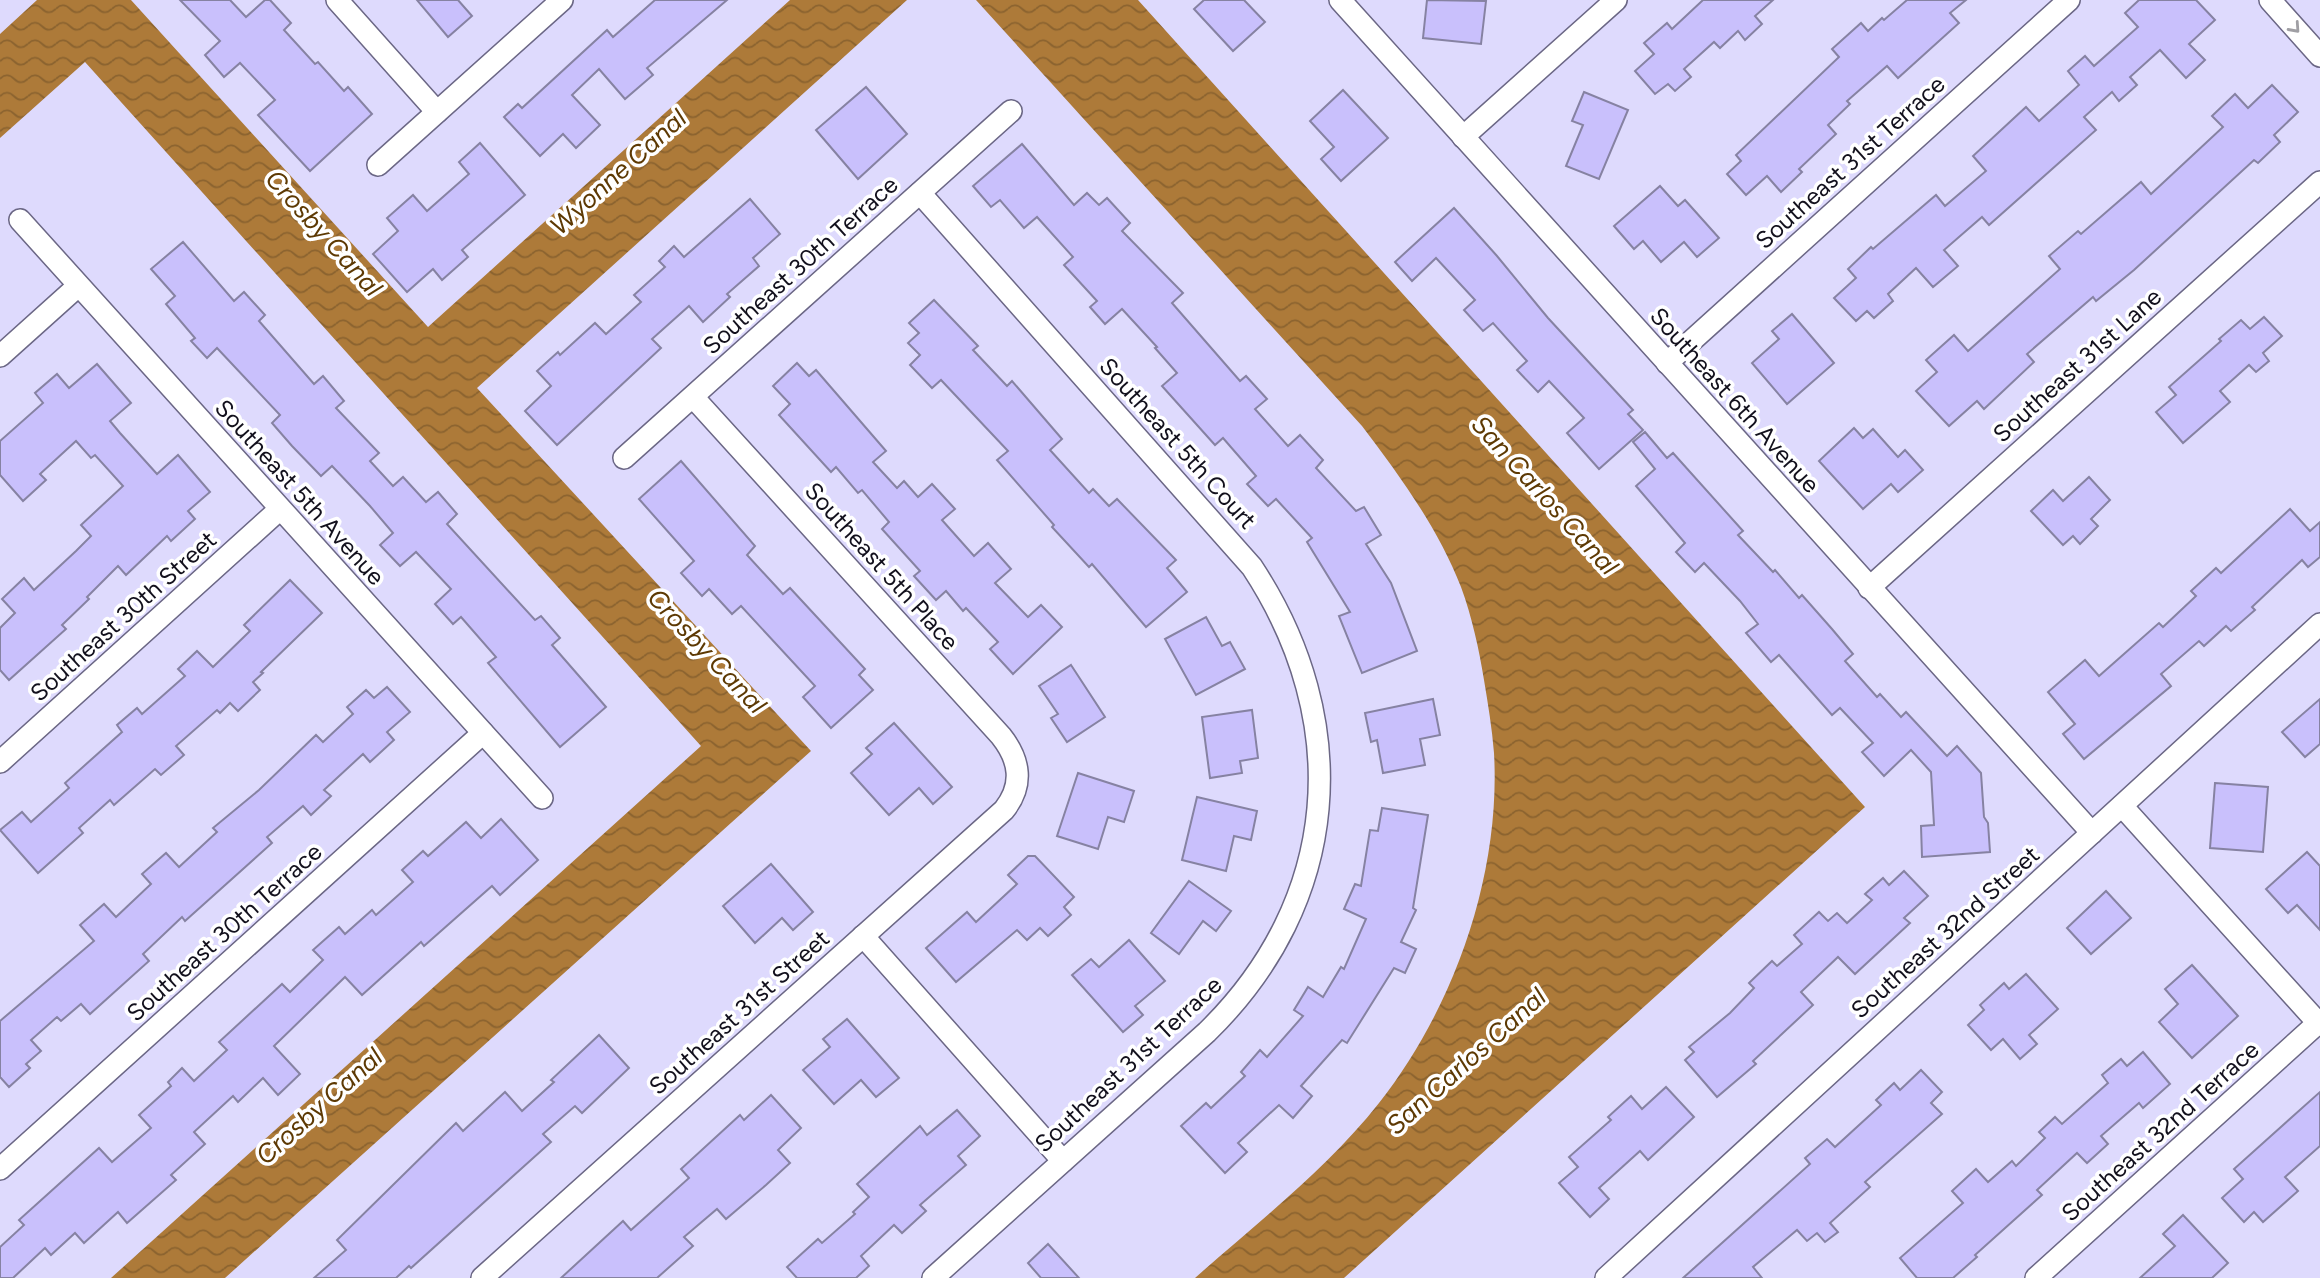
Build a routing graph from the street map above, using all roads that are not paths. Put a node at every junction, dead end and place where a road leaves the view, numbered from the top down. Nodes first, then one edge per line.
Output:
1 (337, 0) edge
2 (562, 0) edge
3 (1340, 0) edge
4 (1616, 0) edge
5 (2069, 0) edge
6 (2270, 0) edge
7 (2320, 56) edge
8 (1011, 110) dead end
9 (437, 112) junction
10 (1463, 137) junction
11 (378, 165) dead end
12 (2320, 182) edge
13 (920, 192) junction
14 (20, 220) dead end
15 (78, 286) junction
16 (0, 356) edge
17 (1667, 363) junction
18 (693, 397) junction
19 (624, 458) dead end
20 (280, 509) junction
21 (1869, 588) junction
22 (2320, 624) edge
23 (483, 733) junction
24 (0, 762) edge
25 (1320, 771) joint
26 (1019, 778) joint
27 (541, 798) dead end
28 (2122, 806) junction
29 (2092, 833) junction
30 (863, 936) junction
31 (2319, 1024) edge
32 (1063, 1161) junction
33 (0, 1169) edge
34 (482, 1278) edge
35 (933, 1278) edge
36 (1606, 1278) edge
37 (2036, 1278) edge

1 - 9 street
2 - 9 street
3 - 10 street, Southeast 6th Avenue
4 - 10 street
5 - 17 street, Southeast 31st Terrace
6 -> 7 street
8 - 13 street, Southeast 30th Terrace
9 - 11 street
10 - 17 street, Southeast 6th Avenue
12 - 21 street, Southeast 31st Lane
13 - 18 street, Southeast 30th Terrace
13 - 25 street, Southeast 5th Court
14 - 15 street, Southeast 5th Avenue
15 - 16 street
15 - 20 street, Southeast 5th Avenue
17 - 21 street, Southeast 6th Avenue
18 - 19 street, Southeast 30th Terrace
18 - 26 street, Southeast 5th Place
20 - 23 street, Southeast 5th Avenue
20 - 24 street, Southeast 30th Street
21 - 29 street, Southeast 6th Avenue
22 - 28 street, Southeast 32nd Street
23 - 27 street, Southeast 5th Avenue
23 - 33 street, Southeast 30th Terrace
25 - 32 street, Southeast 31st Terrace
26 - 30 street, Southeast 31st Street
28 - 29 street, Southeast 32nd Street
28 - 31 street
29 - 36 street, Southeast 32nd Street
30 - 32 street
30 - 34 street, Southeast 31st Street
31 - 37 street, Southeast 32nd Terrace
32 - 35 street, Southeast 31st Terrace

